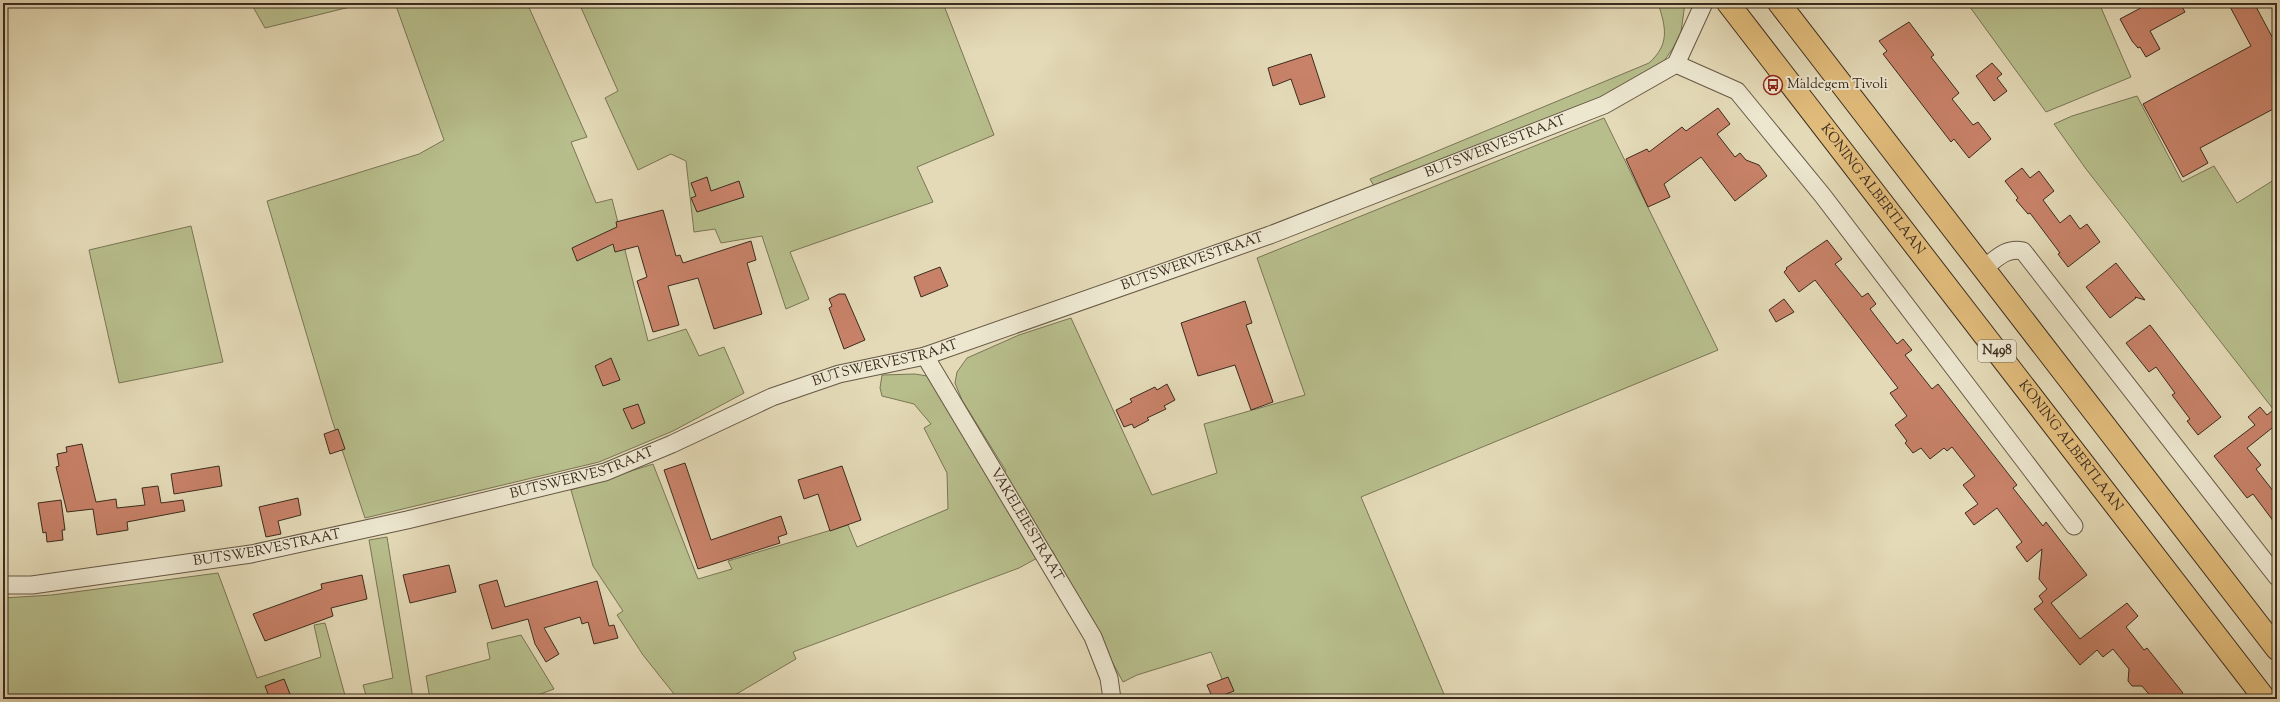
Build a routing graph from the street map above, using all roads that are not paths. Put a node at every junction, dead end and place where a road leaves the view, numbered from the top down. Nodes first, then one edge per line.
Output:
1 (1704, 3) edge
2 (1728, 3) edge
3 (1779, 3) edge
4 (1676, 64) junction
5 (1983, 269) junction
6 (926, 356) junction
7 (2074, 526) dead end
8 (2277, 577) edge
9 (3, 586) edge
10 (2277, 649) edge
11 (1112, 699) edge
12 (2265, 699) edge

1 - 4 street
2 - 12 main road, KONING ALBERTLAAN / N498
3 - 5 main road, N498
4 - 6 street, BUTSWERVESTRAAT
4 - 7 street
5 - 8 street
5 - 10 main road, N498
6 - 9 street, BUTSWERVESTRAAT
6 - 11 street, VAKELEIESTRAAT

